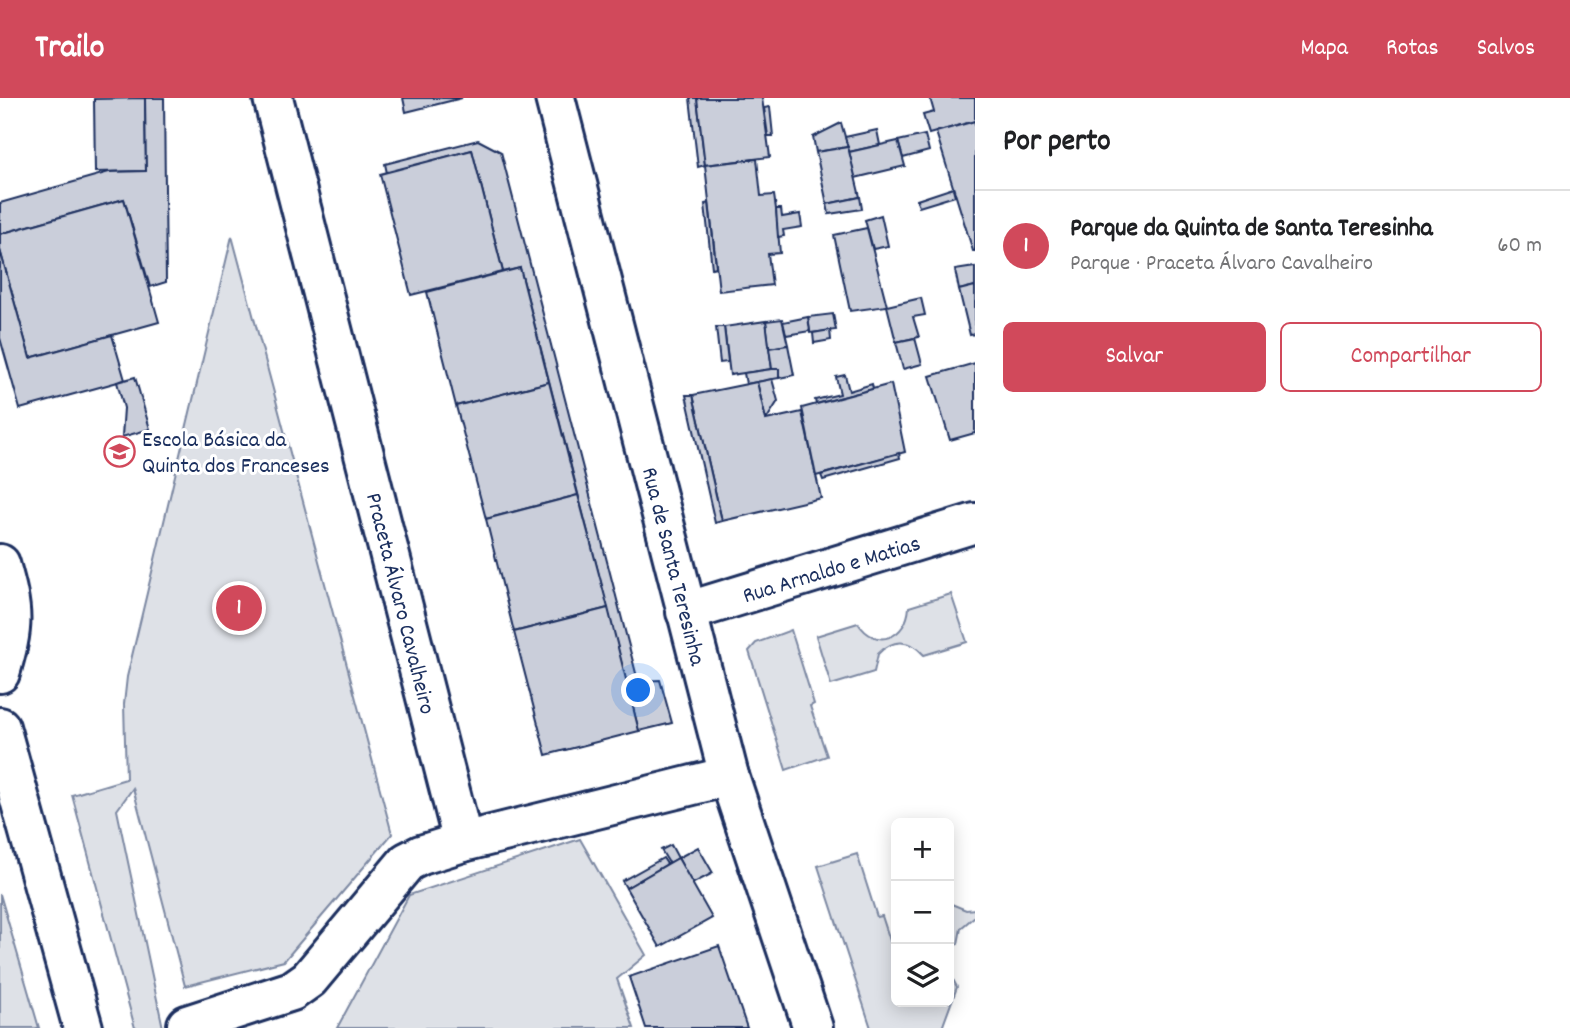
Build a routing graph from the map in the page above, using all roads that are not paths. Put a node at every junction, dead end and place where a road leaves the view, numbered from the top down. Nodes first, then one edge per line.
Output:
1 (273, 98) edge
2 (555, 98) edge
3 (975, 523) edge
4 (0, 564) edge
5 (686, 612) junction
6 (0, 673) edge
7 (0, 727) edge
8 (729, 776) junction
9 (463, 842) junction
10 (187, 1025) dead end
11 (83, 1028) edge
12 (813, 1028) edge

1 - 9 street, Praceta Álvaro Cavalheiro
2 - 5 street, Rua de Santa Teresinha
3 - 5 street, Rua Arnaldo e Matias
4 - 6 street
5 - 8 street, Rua de Santa Teresinha
7 - 11 street
8 - 9 street
8 - 12 street, Rua de Santa Teresinha
9 - 10 street

